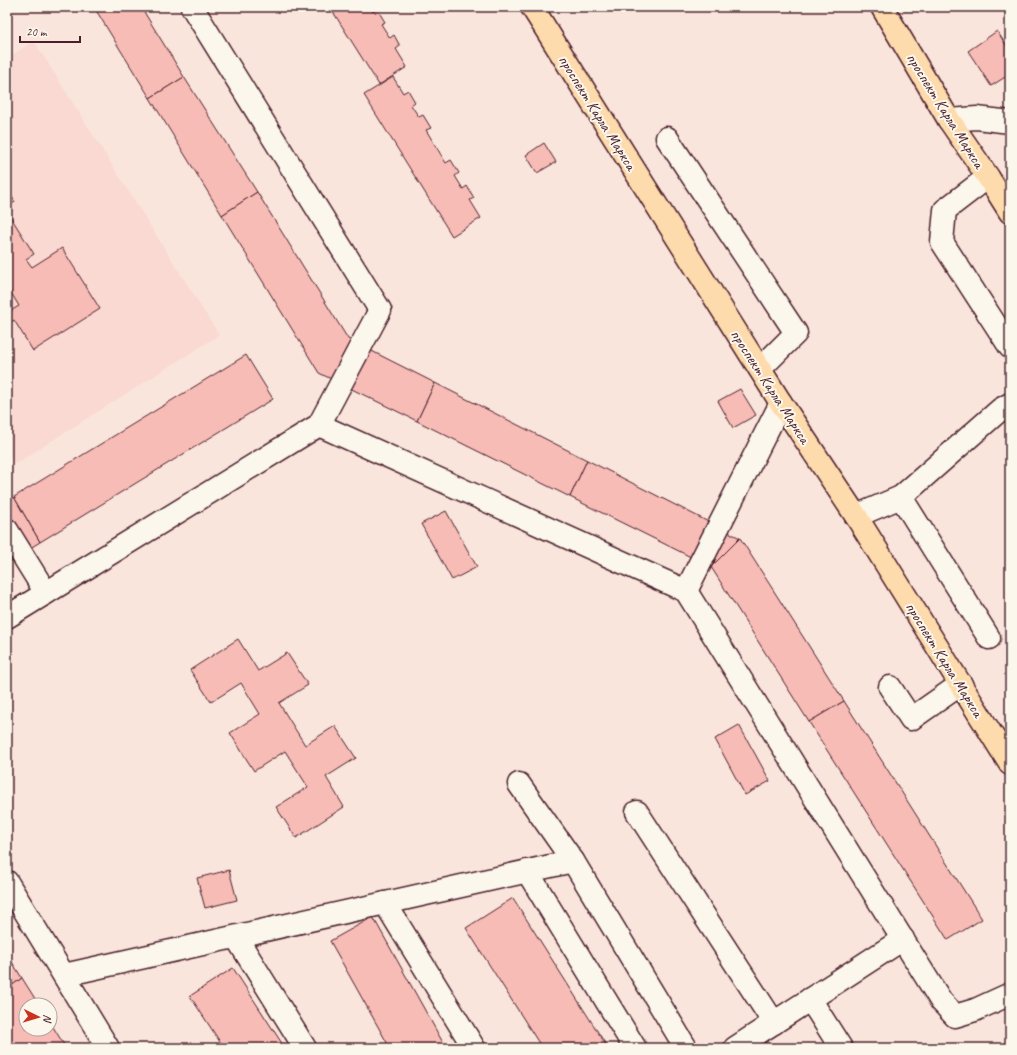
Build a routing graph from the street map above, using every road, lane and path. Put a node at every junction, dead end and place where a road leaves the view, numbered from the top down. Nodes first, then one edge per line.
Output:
1 (192, 7) edge
2 (532, 7) edge
3 (882, 7) edge
4 (949, 120) junction
5 (1010, 122) edge
6 (667, 138) dead end
7 (988, 177) junction
8 (1010, 212) edge
9 (1010, 347) edge
10 (760, 369) junction
11 (781, 403) junction
12 (1010, 404) edge
13 (319, 425) junction
14 (901, 497) junction
15 (856, 516) junction
16 (7, 530) edge
17 (686, 591) junction
18 (46, 593) junction
19 (7, 617) edge
20 (989, 638) dead end
21 (961, 684) junction
22 (890, 687) dead end
23 (1010, 764) edge
24 (519, 784) dead end
25 (637, 812) dead end
26 (573, 861) junction
27 (527, 871) junction
28 (7, 882) edge
29 (385, 903) junction
30 (236, 936) junction
31 (903, 939) junction
32 (64, 975) junction
33 (1010, 994) edge
34 (810, 999) junction
35 (774, 1023) junction
36 (108, 1048) edge
37 (305, 1048) edge
38 (474, 1048) edge
39 (635, 1048) edge
40 (686, 1048) edge
41 (734, 1048) edge
42 (841, 1048) edge

1 - 13 lane
2 - 10 main road, проспект Карла Маркса
3 - 4 main road, проспект Карла Маркса
4 - 5 lane
4 - 7 main road, проспект Карла Маркса
6 - 10 lane
7 - 8 main road, проспект Карла Маркса
7 - 9 lane
10 - 11 main road, проспект Карла Маркса
11 - 15 main road, проспект Карла Маркса
11 - 17 lane
12 - 14 lane
13 - 17 lane
13 - 18 lane
14 - 15 lane
14 - 20 lane
15 - 21 main road, проспект Карла Маркса
16 - 18 lane
17 - 31 lane
18 - 19 lane
21 - 22 lane
21 - 23 main road, проспект Карла Маркса
24 - 26 lane
25 - 35 lane
26 - 27 lane
26 - 40 lane
27 - 29 lane
27 - 39 lane
28 - 32 lane
29 - 30 lane
29 - 38 lane
30 - 32 lane
30 - 37 lane
31 - 33 lane
31 - 34 lane
32 - 36 lane
34 - 35 lane
34 - 42 lane
35 - 41 lane

